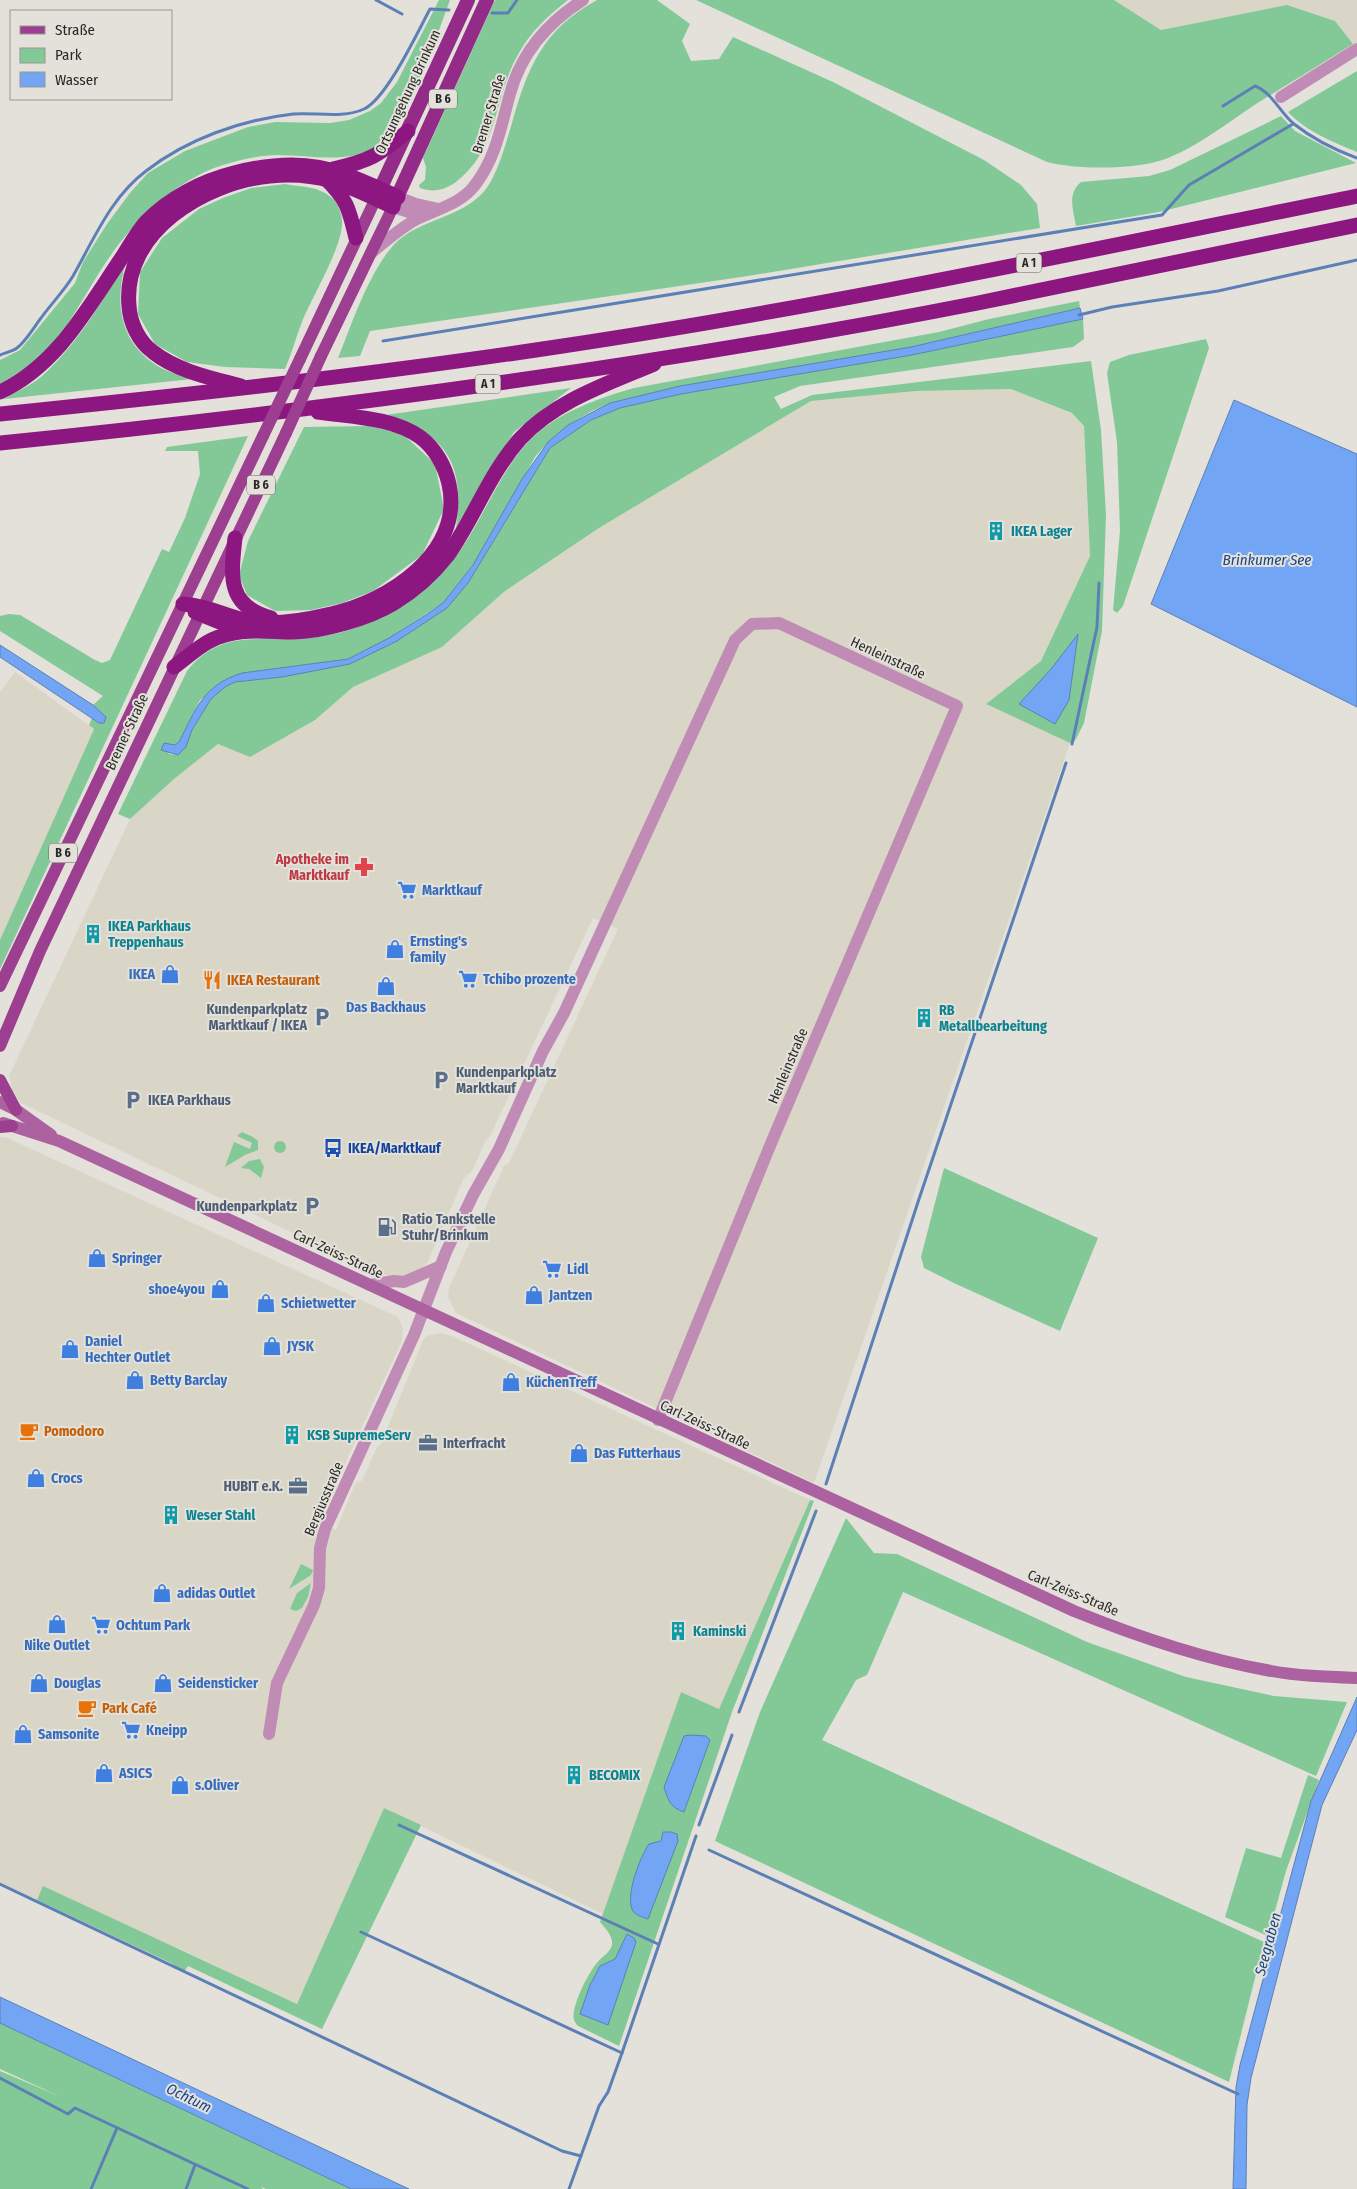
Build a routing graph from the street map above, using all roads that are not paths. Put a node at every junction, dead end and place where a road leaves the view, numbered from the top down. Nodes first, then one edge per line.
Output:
1 (468, 0) edge
2 (486, 0) edge
3 (583, 0) edge
4 (1357, 49) edge
5 (1281, 97) dead end
6 (408, 131) junction
7 (329, 174) junction
8 (378, 194) junction
9 (1357, 196) edge
10 (395, 202) junction
11 (440, 209) junction
12 (428, 214) junction
13 (1357, 225) edge
14 (356, 238) junction
15 (371, 253) junction
16 (674, 355) junction
17 (250, 388) junction
18 (0, 392) edge
19 (301, 409) junction
20 (0, 414) edge
21 (0, 443) edge
22 (235, 538) junction
23 (183, 604) junction
24 (201, 610) junction
25 (290, 620) junction
26 (242, 631) junction
27 (174, 667) junction
28 (0, 986) edge
29 (0, 1046) edge
30 (0, 1080) edge
31 (0, 1102) edge
32 (16, 1110) junction
33 (0, 1121) edge
34 (6, 1127) edge
35 (59, 1141) junction
36 (441, 1266) junction
37 (370, 1285) junction
38 (422, 1309) junction
39 (658, 1420) junction
40 (1357, 1678) edge
41 (269, 1734) dead end

1 - 6 highway, Ortsumgehung Brinkum / B 6
2 - 10 highway, B 6
3 - 11 street, Bremer Straße
4 - 5 street
6 - 7 highway
6 - 8 highway, Ortsumgehung Brinkum / B 6
7 - 8 highway
7 - 14 highway
7 - 17 highway
7 - 18 highway
8 - 10 highway
8 - 14 main road, B 6
9 - 17 highway, A 1
10 - 11 street
10 - 12 street
10 - 15 main road, B 6
11 - 12 street, Bremer Straße
12 - 15 street, Bremer Straße
13 - 16 highway, A 1
14 - 23 main road, Bremer Straße / B 6, bridge
15 - 22 main road, Bremer Straße / B 6, bridge
16 - 19 highway, A 1
16 - 26 highway
17 - 20 highway, A 1
19 - 21 highway, A 1
19 - 25 highway
22 - 24 main road, Bremer Straße / B 6
22 - 25 highway
23 - 24 highway
23 - 28 main road, Bremer Straße / B 6
24 - 25 highway
24 - 26 highway
24 - 27 main road, Bremer Straße / B 6
26 - 27 highway
27 - 29 main road, Bremer Straße / B 6
30 - 32 main road
31 - 32 main road, Carl-Zeiss-Straße
32 - 35 main road, Carl-Zeiss-Straße
33 - 34 main road, Carl-Zeiss-Straße
34 - 35 main road, Carl-Zeiss-Straße
35 - 37 main road, Carl-Zeiss-Straße
36 - 37 street
36 - 38 street, Henleinstraße
36 - 39 street, Henleinstraße
37 - 38 main road, Carl-Zeiss-Straße
38 - 39 main road, Carl-Zeiss-Straße
38 - 41 street, Bergiusstraße
39 - 40 main road, Carl-Zeiss-Straße

